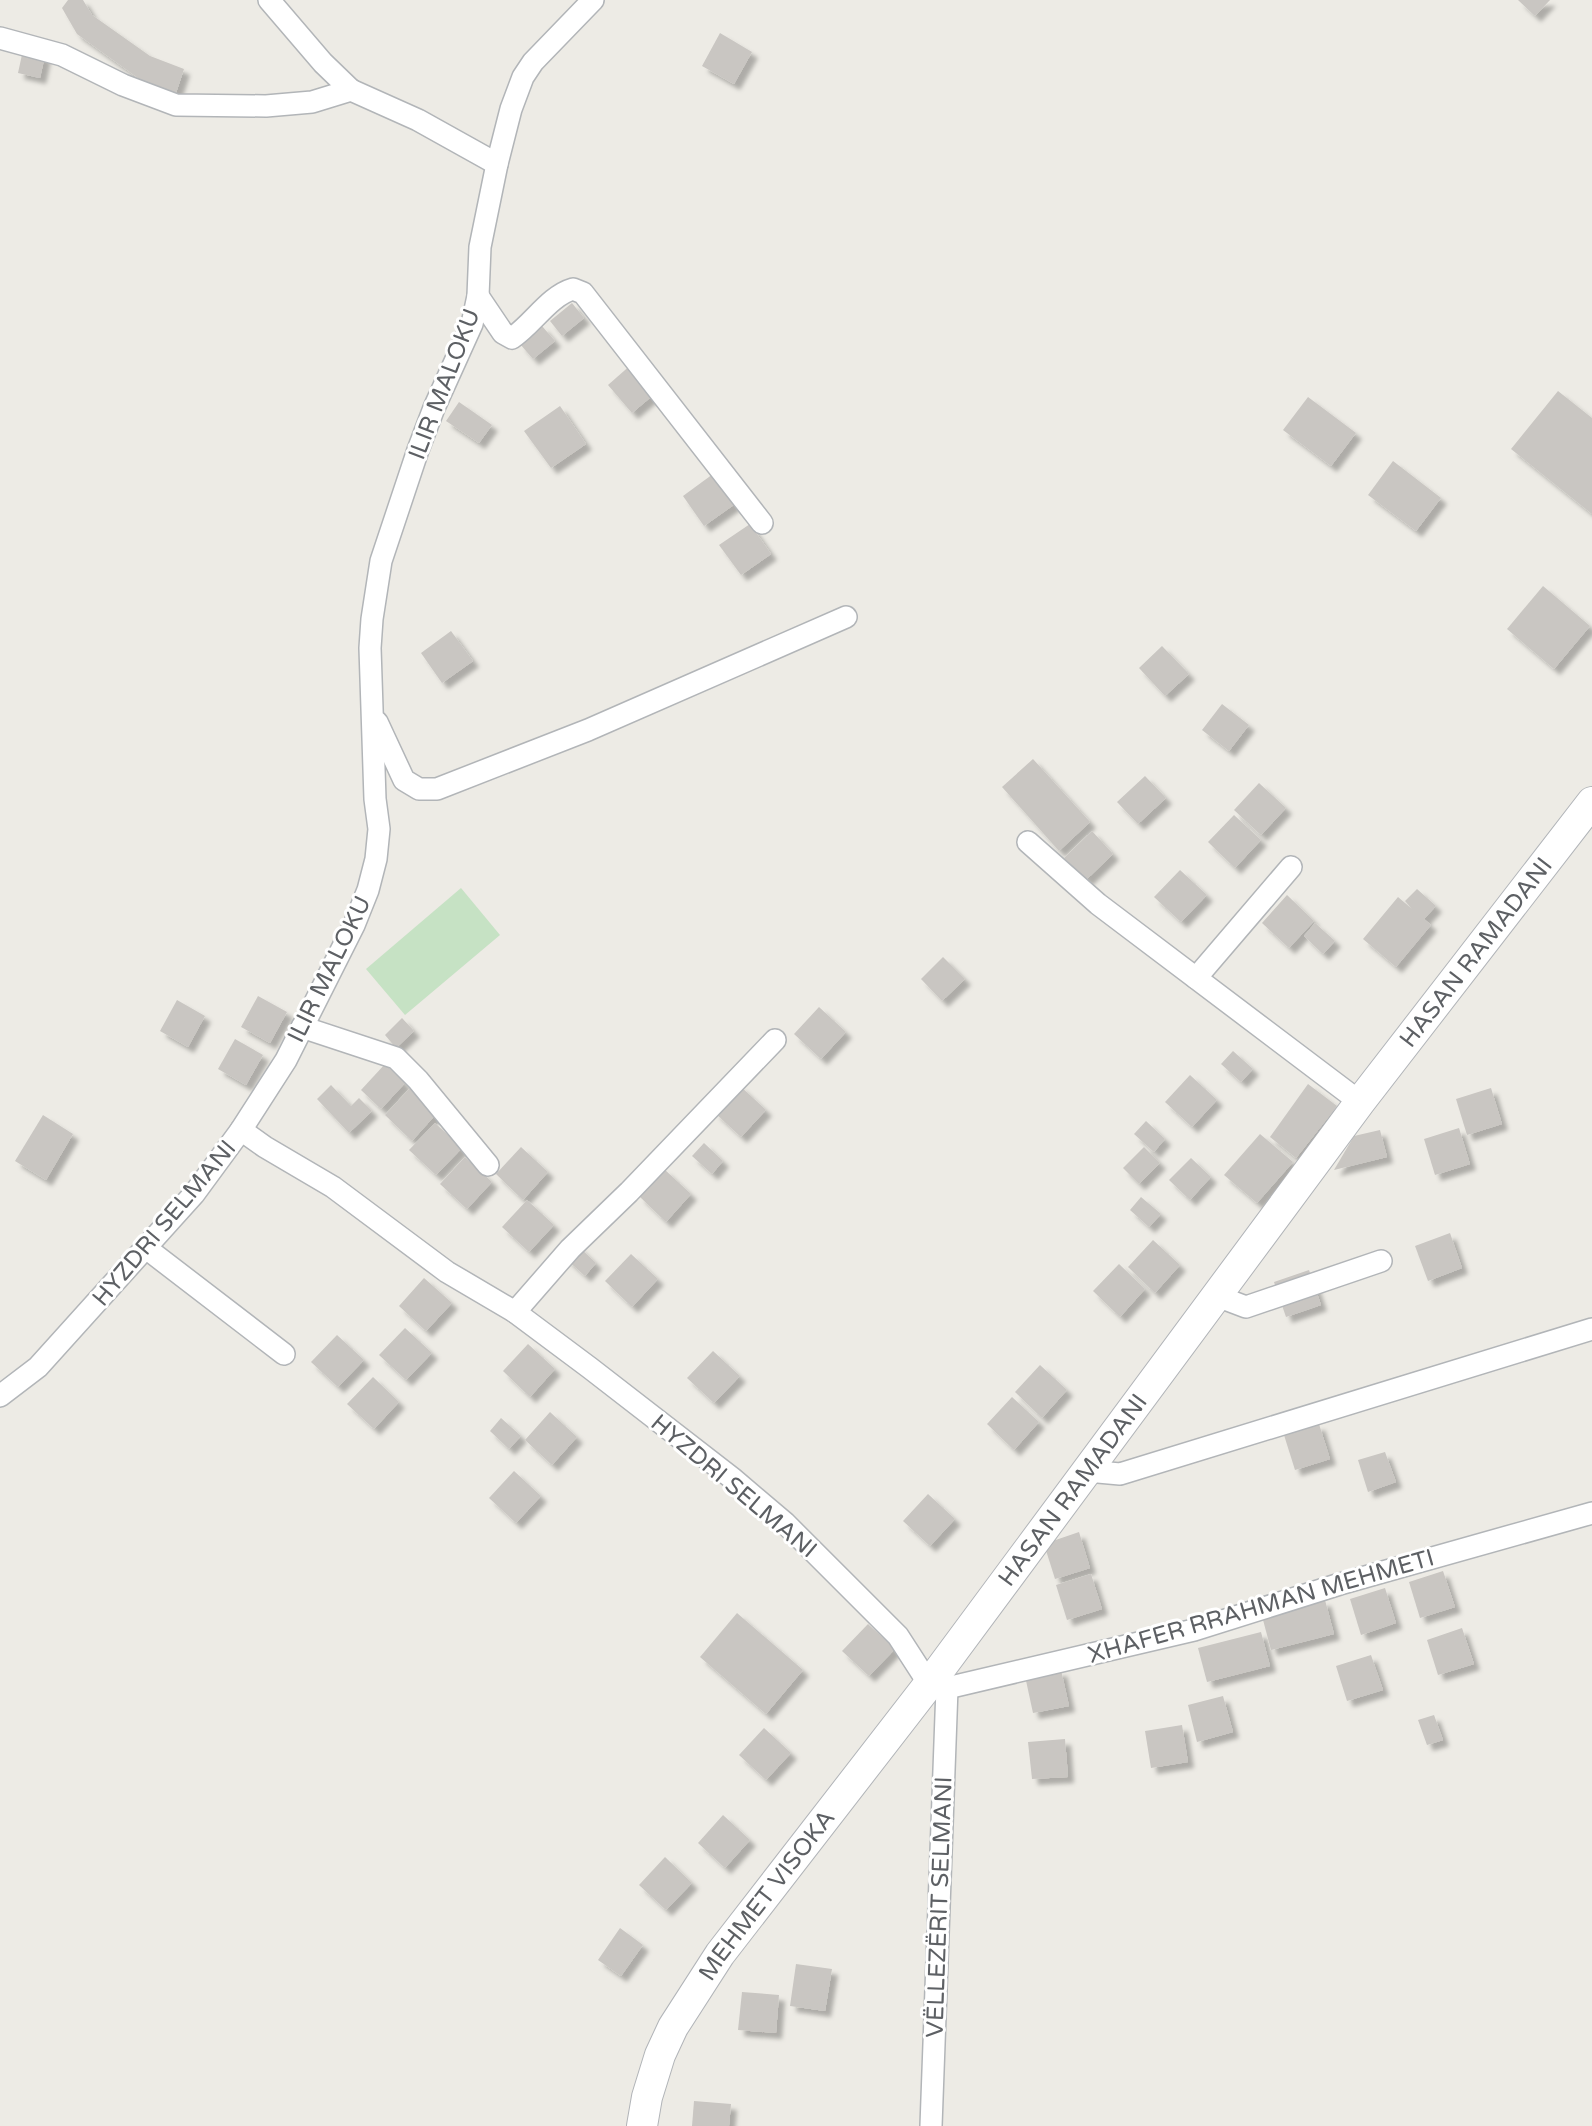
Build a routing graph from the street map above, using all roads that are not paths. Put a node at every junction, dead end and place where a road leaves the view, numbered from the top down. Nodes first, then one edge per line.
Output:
1 (268, 0) edge
2 (593, 0) edge
3 (0, 38) edge
4 (351, 90) junction
5 (497, 164) junction
6 (478, 296) junction
7 (762, 523) dead end
8 (846, 617) dead end
9 (372, 712) junction
10 (1592, 802) edge
11 (1028, 842) dead end
12 (1292, 867) dead end
13 (1196, 978) junction
14 (302, 1027) junction
15 (775, 1040) dead end
16 (1360, 1102) junction
17 (242, 1130) junction
18 (488, 1165) dead end
19 (146, 1248) junction
20 (1381, 1261) dead end
21 (1217, 1296) junction
22 (515, 1312) junction
23 (1592, 1329) edge
24 (284, 1354) dead end
25 (0, 1396) edge
26 (1087, 1471) junction
27 (1592, 1513) edge
28 (938, 1686) junction
29 (642, 2126) edge
30 (931, 2126) edge

1 - 4 street
2 - 5 street, ILIR MALOKU
3 - 4 street
4 - 5 street
5 - 6 street, ILIR MALOKU
6 - 7 street
6 - 9 street, ILIR MALOKU
8 - 9 street, ILIR MALOKU
9 - 14 street, ILIR MALOKU
10 - 16 main road, HASAN RAMADANI
11 - 13 street
12 - 13 street
13 - 16 street
14 - 17 street, ILIR MALOKU
14 - 18 street
15 - 22 street
16 - 21 main road, HASAN RAMADANI
17 - 19 street, HYZDRI SELMANI
17 - 22 street, HYZDRI SELMANI
19 - 24 street
19 - 25 street, HYZDRI SELMANI
20 - 21 street
21 - 26 main road, HASAN RAMADANI
22 - 28 street, HYZDRI SELMANI
23 - 26 street
26 - 28 main road, HASAN RAMADANI
27 - 28 street, XHAFER RRAHMAN MEHMETI
28 - 29 main road, MEHMET VISOKA
28 - 30 street, VËLLEZËRIT SELMANI

